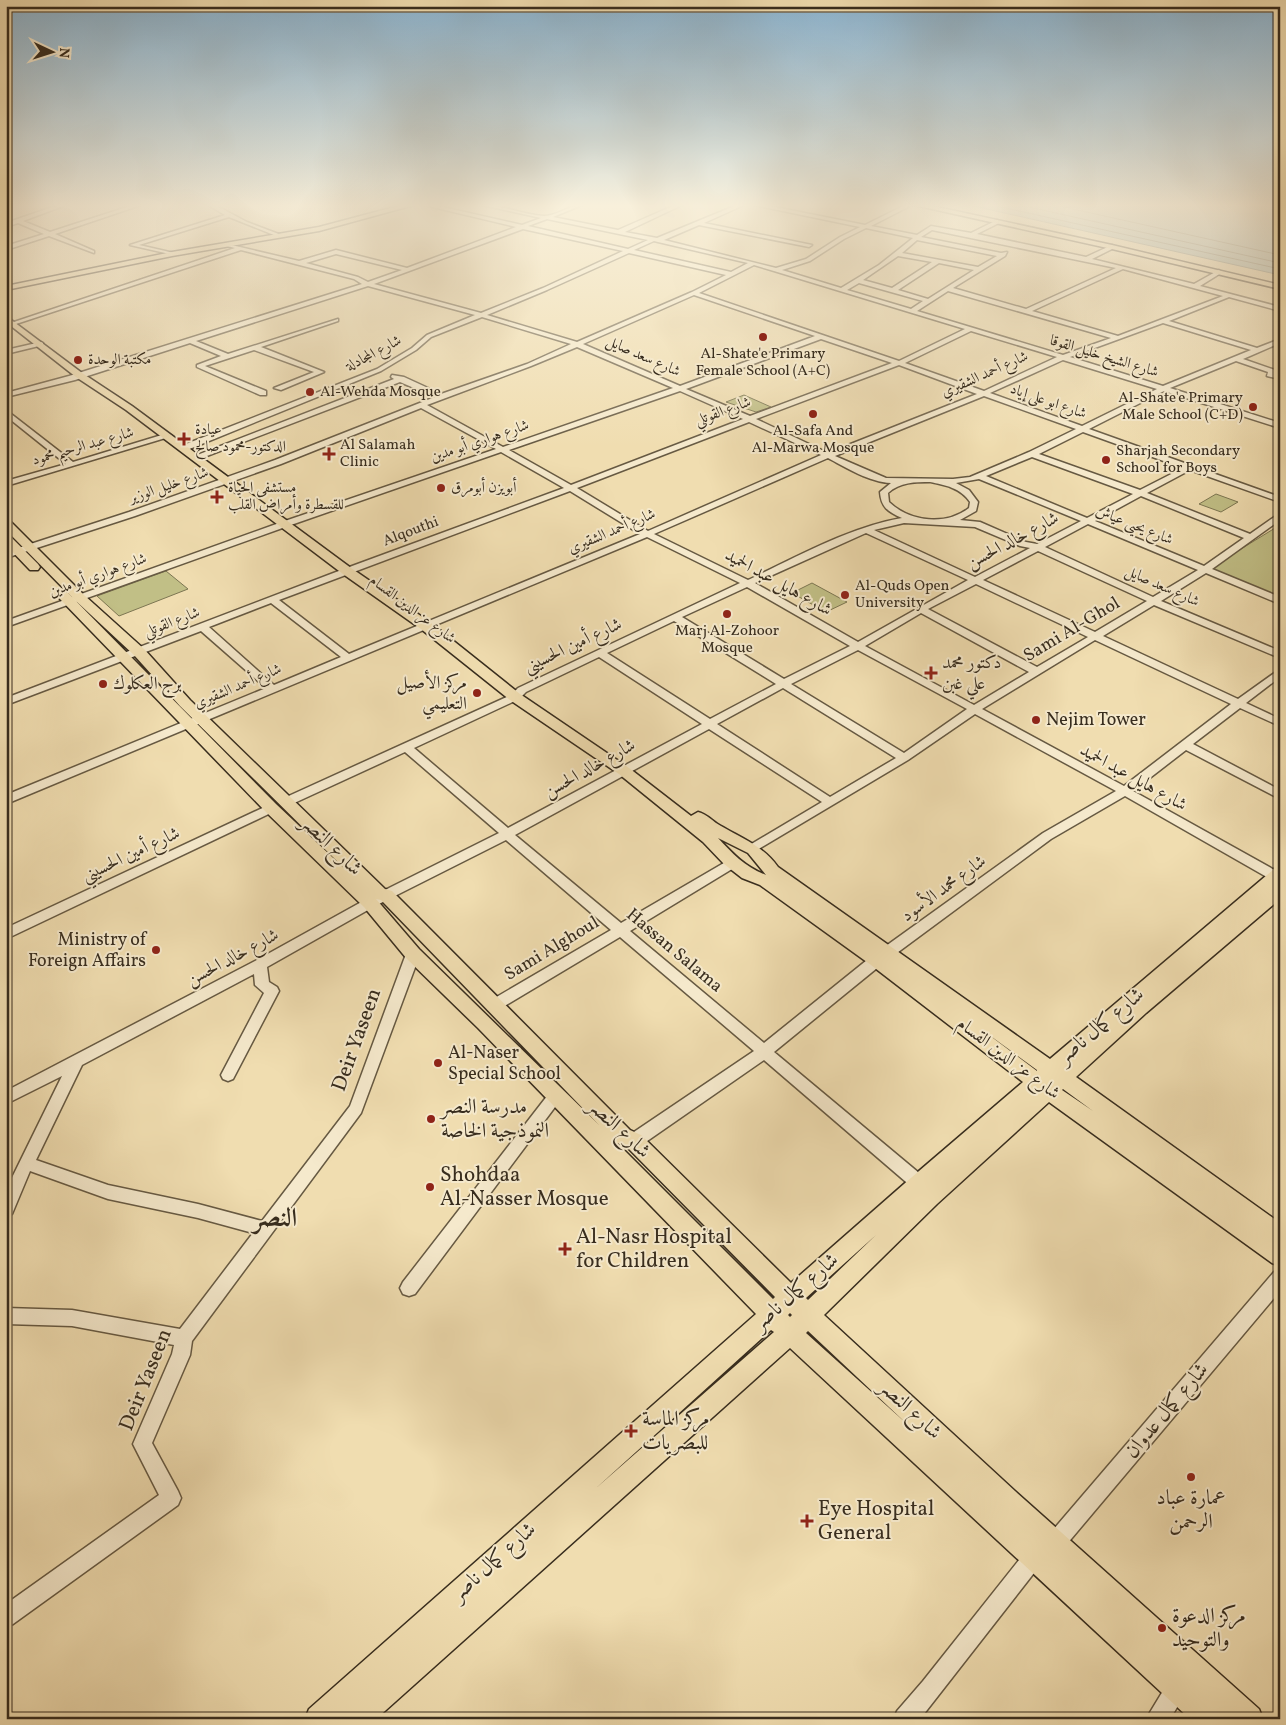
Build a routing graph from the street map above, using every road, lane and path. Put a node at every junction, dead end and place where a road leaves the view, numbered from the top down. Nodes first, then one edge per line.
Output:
1 (121, 286) edge
2 (361, 286) edge
3 (372, 286) edge
4 (549, 286) edge
5 (709, 286) edge
6 (827, 286) edge
7 (850, 286) edge
8 (874, 286) edge
9 (900, 286) edge
10 (955, 286) edge
11 (1082, 286) edge
12 (1195, 286) edge
13 (842, 290) junction
14 (948, 290) junction
15 (892, 291) junction
16 (694, 293) junction
17 (1230, 295) junction
18 (928, 301) junction
19 (1280, 309) edge
20 (912, 311) junction
21 (1028, 311) junction
22 (482, 315) junction
23 (10, 320) edge
24 (336, 320) dead end
25 (1163, 321) junction
26 (971, 329) junction
27 (822, 336) junction
28 (1118, 338) junction
29 (190, 341) junction
30 (1280, 341) edge
31 (41, 344) junction
32 (576, 344) junction
33 (256, 348) junction
34 (1256, 350) junction
35 (6, 352) edge
36 (228, 357) junction
37 (1061, 358) junction
38 (1237, 359) junction
39 (898, 363) junction
40 (379, 370) junction
41 (79, 373) junction
42 (1280, 377) edge
43 (401, 380) junction
44 (278, 388) dead end
45 (1164, 388) junction
46 (679, 389) junction
47 (264, 393) dead end
48 (6, 394) edge
49 (983, 394) junction
50 (441, 397) junction
51 (422, 405) junction
52 (6, 412) edge
53 (750, 419) junction
54 (1280, 426) edge
55 (1085, 429) junction
56 (168, 436) junction
57 (186, 448) junction
58 (500, 450) junction
59 (1032, 454) junction
60 (829, 455) junction
61 (198, 457) junction
62 (72, 465) junction
63 (1190, 468) junction
64 (864, 472) junction
65 (226, 477) junction
66 (976, 478) junction
67 (930, 480) junction
68 (909, 481) junction
69 (6, 484) edge
70 (571, 488) junction
71 (1142, 494) junction
72 (884, 499) junction
73 (1280, 500) edge
74 (974, 502) junction
75 (1280, 516) edge
76 (485, 519) joint
77 (921, 520) junction
78 (939, 522) junction
79 (1088, 522) junction
80 (6, 523) edge
81 (288, 523) junction
82 (873, 528) junction
83 (647, 534) junction
84 (1250, 537) junction
85 (15, 546) edge
86 (1035, 546) junction
87 (351, 569) junction
88 (1204, 570) junction
89 (976, 580) junction
90 (747, 583) junction
91 (75, 599) junction
92 (273, 600) junction
93 (1154, 601) junction
94 (1280, 601) edge
95 (921, 609) junction
96 (675, 617) junction
97 (6, 624) edge
98 (428, 625) junction
99 (203, 627) junction
100 (1096, 636) junction
101 (858, 646) junction
102 (600, 653) junction
103 (131, 655) junction
104 (1280, 655) edge
105 (347, 657) junction
106 (1038, 672) junction
107 (1280, 672) edge
108 (783, 684) junction
109 (273, 689) junction
110 (519, 693) junction
111 (6, 702) edge
112 (1240, 704) junction
113 (973, 710) junction
114 (195, 722) junction
115 (710, 723) junction
116 (1280, 723) edge
117 (1186, 744) junction
118 (406, 747) junction
119 (904, 758) junction
120 (627, 769) junction
121 (1125, 791) junction
122 (1280, 794) edge
123 (6, 800) edge
124 (830, 802) junction
125 (278, 805) junction
126 (506, 834) junction
127 (754, 850) junction
128 (733, 863) junction
129 (1278, 880) edge
130 (378, 899) junction
131 (620, 931) junction
132 (6, 934) edge
133 (413, 954) junction
134 (884, 956) junction
135 (260, 964) junction
136 (493, 1006) junction
137 (765, 1051) junction
138 (78, 1060) junction
139 (228, 1075) dead end
140 (1049, 1080) junction
141 (556, 1095) junction
142 (6, 1098) edge
143 (634, 1141) junction
144 (26, 1163) junction
145 (919, 1183) junction
146 (6, 1209) edge
147 (267, 1230) junction
148 (1280, 1236) edge
149 (1280, 1256) edge
150 (1280, 1278) edge
151 (409, 1288) dead end
152 (790, 1298) junction
153 (771, 1314) junction
154 (808, 1315) junction
155 (6, 1316) edge
156 (790, 1333) junction
157 (184, 1338) junction
158 (1054, 1544) junction
159 (1034, 1557) junction
160 (6, 1617) edge
161 (1177, 1689) junction
162 (325, 1717) edge
163 (354, 1719) edge
164 (905, 1719) edge
165 (1156, 1719) edge
166 (1211, 1719) edge
167 (1249, 1719) edge

1 - 23 street
2 - 29 street
3 - 22 street, شارع سعد صايل
4 - 22 street, شارع المجادلة
5 - 16 street, شارع خليل الوزير
6 - 13 street, شارع الشيخ خليل القوقا
7 - 13 street
8 - 15 street
9 - 15 street
10 - 14 street
11 - 21 street
12 - 17 street
13 - 20 street, شارع الشيخ خليل القوقا
14 - 18 street
14 - 21 street
15 - 18 street
16 - 27 street, شارع ابو على إياد
16 - 32 street, شارع خليل الوزير
17 - 19 street
17 - 25 street, شارع أحمد الشقيري
18 - 20 street
20 - 26 street, شارع الشيخ خليل القوقا
21 - 28 street
22 - 32 street, شارع سعد صايل
22 - 40 street, شارع المجادلة
23 - 31 main road, شارع عز الدين القسام
24 - 33 street
25 - 28 street, شارع أحمد الشقيري
25 - 34 street
26 - 37 street, شارع الشيخ خليل القوقا
26 - 39 street, شارع القوتلي
27 - 39 street, شارع ابو على إياد
27 - 46 street, شارع هواري أبو مدين
28 - 37 street, شارع أحمد الشقيري
29 - 36 street
29 - 41 street
30 - 34 street
31 - 35 street
31 - 41 main road, شارع عز الدين القسام
32 - 46 street, شارع سعد صايل
32 - 50 street, شارع خليل الوزير
33 - 36 street
33 - 44 street
34 - 38 street
36 - 47 street
37 - 45 street, شارع الشيخ خليل القوقا
37 - 49 street, شارع أحمد الشقيري
38 - 42 street
38 - 45 street
39 - 49 street, شارع ابو على إياد
39 - 53 street, شارع القوتلي
40 - 43 street
40 - 57 street, شارع المجادلة
41 - 48 street
41 - 56 main road, شارع عز الدين القسام
41 - 57 main road, شارع عز الدين القسام
43 - 50 street
43 - 61 street
45 - 54 street, شارع الشيخ خليل القوقا
45 - 55 street
46 - 53 street, شارع سعد صايل
46 - 58 street, شارع هواري أبو مدين
49 - 55 street, شارع ابو على إياد
49 - 60 street, شارع أحمد الشقيري
50 - 51 street, شارع خليل الوزير
51 - 58 street, شارع هايل عبد الحميد
51 - 65 street, شارع خليل الوزير
52 - 62 street
53 - 60 street, شارع سعد صايل
53 - 70 street, شارع القوتلي
55 - 59 street
55 - 63 street, شارع ابو على إياد
56 - 57 main road, شارع عز الدين القسام
56 - 62 street, شارع عبد الرحيم محمود
57 - 61 main road, شارع عز الدين القسام
58 - 70 street, شارع هايل عبد الحميد
58 - 81 street, شارع هواري أبو مدين
59 - 66 street
59 - 71 street
60 - 64 street, شارع سعد صايل
60 - 83 street, شارع أحمد الشقيري
61 - 65 main road, شارع عز الدين القسام
62 - 69 street, شارع عبد الرحيم محمود
63 - 71 street, شارع خالد الحسن
63 - 73 street, شارع ابو على إياد
64 - 68 street, شارع سعد صايل
64 - 72 street, شارع سعد صايل
65 - 81 main road, شارع عز الدين القسام
65 - 85 street, شارع خليل الوزير
66 - 67 street
66 - 74 street
66 - 79 street, شارع يحيى عياش
67 - 68 street, شارع سعد صايل
67 - 74 street, شارع سعد صايل
68 - 72 street
70 - 76 street, شارع القوتلي
70 - 83 street, شارع هايل عبد الحميد
71 - 79 street, شارع خالد الحسن
71 - 84 street
72 - 77 street
72 - 82 street
74 - 78 street
74 - 86 street, شارع سعد صايل
75 - 84 street, Sami Al-Ghol
76 - 87 street, Alqouthi
77 - 78 street, شارع سعد صايل
77 - 82 street, شارع أمين الحسيني
78 - 86 street, شارع سعد صايل
79 - 86 street, شارع خالد الحسن
79 - 88 street, شارع يحيى عياش
80 - 85 main road, شارع النصر
81 - 87 main road, شارع عز الدين القسام
81 - 91 street, شارع هواري أبو مدين
82 - 89 street
82 - 90 street, شارع أمين الحسيني
83 - 90 street, شارع هايل عبد الحميد
83 - 98 street, شارع أحمد الشقيري
84 - 88 street, Sami Al-Ghol
85 - 91 main road, شارع النصر
86 - 89 street, شارع خالد الحسن
86 - 93 street, شارع سعد صايل
87 - 92 street, شارع القوتلي
87 - 98 main road, شارع عز الدين القسام
88 - 93 street, Sami Al-Ghol
88 - 94 street, شارع يحيى عياش
89 - 95 street, شارع خالد الحسن
89 - 100 street
90 - 96 street, شارع أمين الحسيني
90 - 101 street, شارع هايل عبد الحميد
91 - 97 street, شارع هواري أبو مدين
91 - 103 main road, شارع النصر
92 - 99 street, شارع القوتلي
92 - 105 street
93 - 100 street, Sami Al-Ghol
93 - 104 street, شارع سعد صايل
95 - 101 street, شارع خالد الحسن
95 - 106 street
96 - 102 street, شارع أمين الحسيني
96 - 108 street
98 - 105 street, شارع أحمد الشقيري
98 - 110 main road, شارع عز الدين القسام
99 - 103 street, شارع القوتلي
99 - 109 street
100 - 106 street, Sami Al-Ghol
100 - 112 street
101 - 108 street, شارع خالد الحسن
101 - 113 street, شارع هايل عبد الحميد
102 - 110 street, شارع أمين الحسيني
102 - 115 street
103 - 111 street, شارع القوتلي
103 - 114 main road, شارع النصر
105 - 109 street, شارع أحمد الشقيري
106 - 113 street, Sami Al-Ghol
107 - 112 street, شارع محمد الأسود
108 - 115 street, شارع خالد الحسن
108 - 119 street
109 - 114 street, شارع أحمد الشقيري
110 - 118 street, شارع أمين الحسيني
110 - 120 main road, شارع عز الدين القسام
112 - 116 street
112 - 117 street, شارع محمد الأسود
113 - 119 street, Sami Al-Ghol
113 - 121 street, شارع هايل عبد الحميد
114 - 123 street, شارع أحمد الشقيري
114 - 125 main road, شارع النصر
115 - 120 street, شارع خالد الحسن
115 - 124 street
117 - 121 street, شارع محمد الأسود
117 - 122 street
118 - 125 street, شارع أمين الحسيني
118 - 126 street, Hassan Salama
119 - 124 street, Sami Al-Ghol
120 - 126 street, شارع خالد الحسن
120 - 127 main road, شارع عز الدين القسام
120 - 128 main road, شارع عز الدين القسام
121 - 129 street, شارع هايل عبد الحميد
121 - 134 street, شارع محمد الأسود
124 - 127 street, Sami Al-Ghol
125 - 130 main road, شارع النصر
125 - 132 street, شارع أمين الحسيني
126 - 130 street, شارع خالد الحسن
126 - 131 street, Hassan Salama
127 - 128 main road
127 - 134 main road, شارع عز الدين القسام
128 - 131 street, Sami Alghoul
128 - 134 main road, شارع عز الدين القسام
129 - 140 main road, شارع كمال ناصر
130 - 133 main road, شارع النصر
130 - 135 street, شارع خالد الحسن
130 - 136 main road, شارع النصر
131 - 136 street, Sami Alghoul
131 - 137 street, Hassan Salama
133 - 141 main road, شارع النصر
133 - 147 street, Deir Yaseen
134 - 137 street, شارع محمد الأسود
134 - 140 main road, شارع عز الدين القسام
135 - 138 street, شارع خالد الحسن
135 - 139 street
136 - 143 main road, شارع النصر
137 - 143 street, شارع محمد الأسود
137 - 145 street, Hassan Salama
138 - 142 street, شارع خالد الحسن
138 - 144 street
140 - 145 main road, شارع كمال ناصر
140 - 148 main road, شارع عز الدين القسام
140 - 149 main road, شارع عز الدين القسام
140 - 154 main road, شارع كمال ناصر
141 - 151 street
141 - 153 main road, شارع النصر
143 - 152 main road, شارع النصر
144 - 146 street
144 - 147 street
145 - 152 main road, شارع كمال ناصر
147 - 157 street, Deir Yaseen
150 - 158 street, شارع كمال عدوان
152 - 153 main road, شارع كمال ناصر
152 - 154 main road, شارع النصر
153 - 156 main road, شارع النصر
153 - 162 main road, شارع كمال ناصر
154 - 156 main road, شارع كمال ناصر
154 - 158 main road, شارع النصر
155 - 157 street
156 - 159 main road, شارع النصر
156 - 163 main road, شارع كمال ناصر
157 - 160 street, Deir Yaseen
158 - 167 main road, شارع النصر
159 - 161 main road, شارع النصر
159 - 164 street
161 - 165 street
161 - 166 main road, شارع النصر

